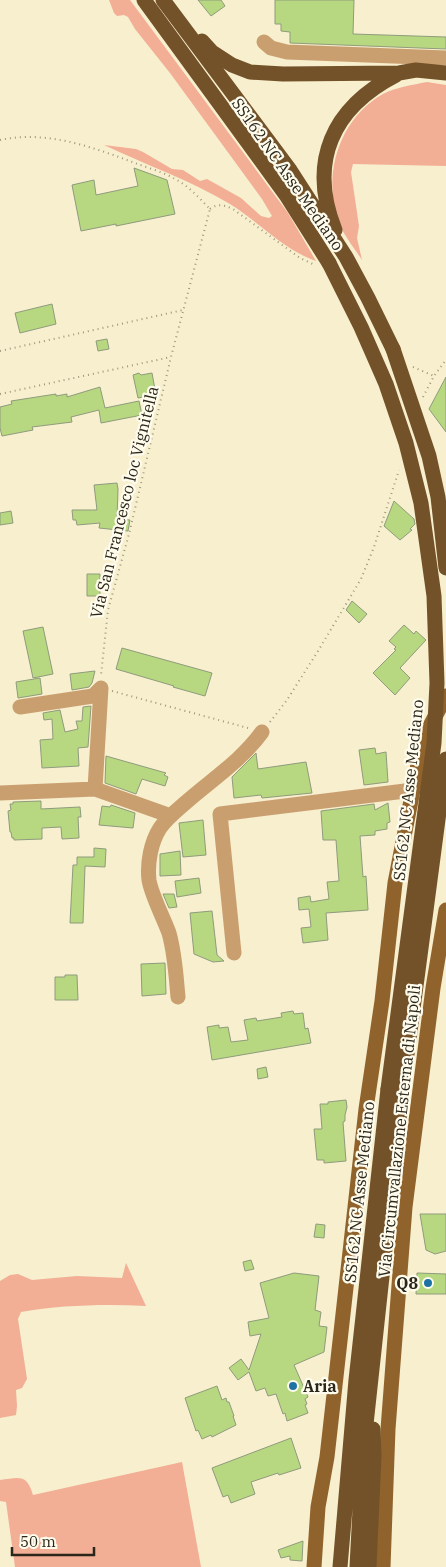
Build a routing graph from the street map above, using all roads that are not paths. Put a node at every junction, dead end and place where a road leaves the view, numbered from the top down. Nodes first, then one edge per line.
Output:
1 (144, 0) edge
2 (166, 5) edge
3 (264, 42) dead end
4 (446, 58) edge
5 (446, 72) edge
6 (399, 73) junction
7 (346, 257) junction
8 (446, 568) edge
9 (446, 696) edge
10 (20, 707) dead end
11 (262, 732) road end
12 (446, 759) edge
13 (95, 789) junction
14 (413, 790) junction
15 (0, 793) edge
16 (171, 816) junction
17 (446, 910) edge
18 (234, 953) dead end
19 (178, 997) dead end
20 (395, 1090) junction
21 (372, 1370) junction
22 (314, 1567) edge
23 (340, 1567) edge
24 (357, 1567) edge
25 (369, 1567) edge
26 (383, 1567) edge

1 - 20 highway, SS162 NC Asse Mediano, bridge
2 - 6 highway
2 - 7 highway, SS162 NC Asse Mediano
3 - 4 street
5 - 6 highway
6 - 7 highway
7 - 8 highway, SS162 NC Asse Mediano, bridge
9 - 14 main road, Via Circumvallazione Esterna di Napoli
10 - 13 street
11 - 16 street
12 - 20 highway, SS162 NC Asse Mediano
13 - 15 street
13 - 16 street
14 - 18 street
14 - 22 main road, Via Circumvallazione Esterna di Napoli
16 - 19 street
17 - 26 main road, Via Circumvallazione Esterna di Napoli
20 - 21 highway, SS162 NC Asse Mediano
20 - 23 highway, SS162 NC Asse Mediano
21 - 24 highway, SS162 NC Asse Mediano
21 - 25 highway

